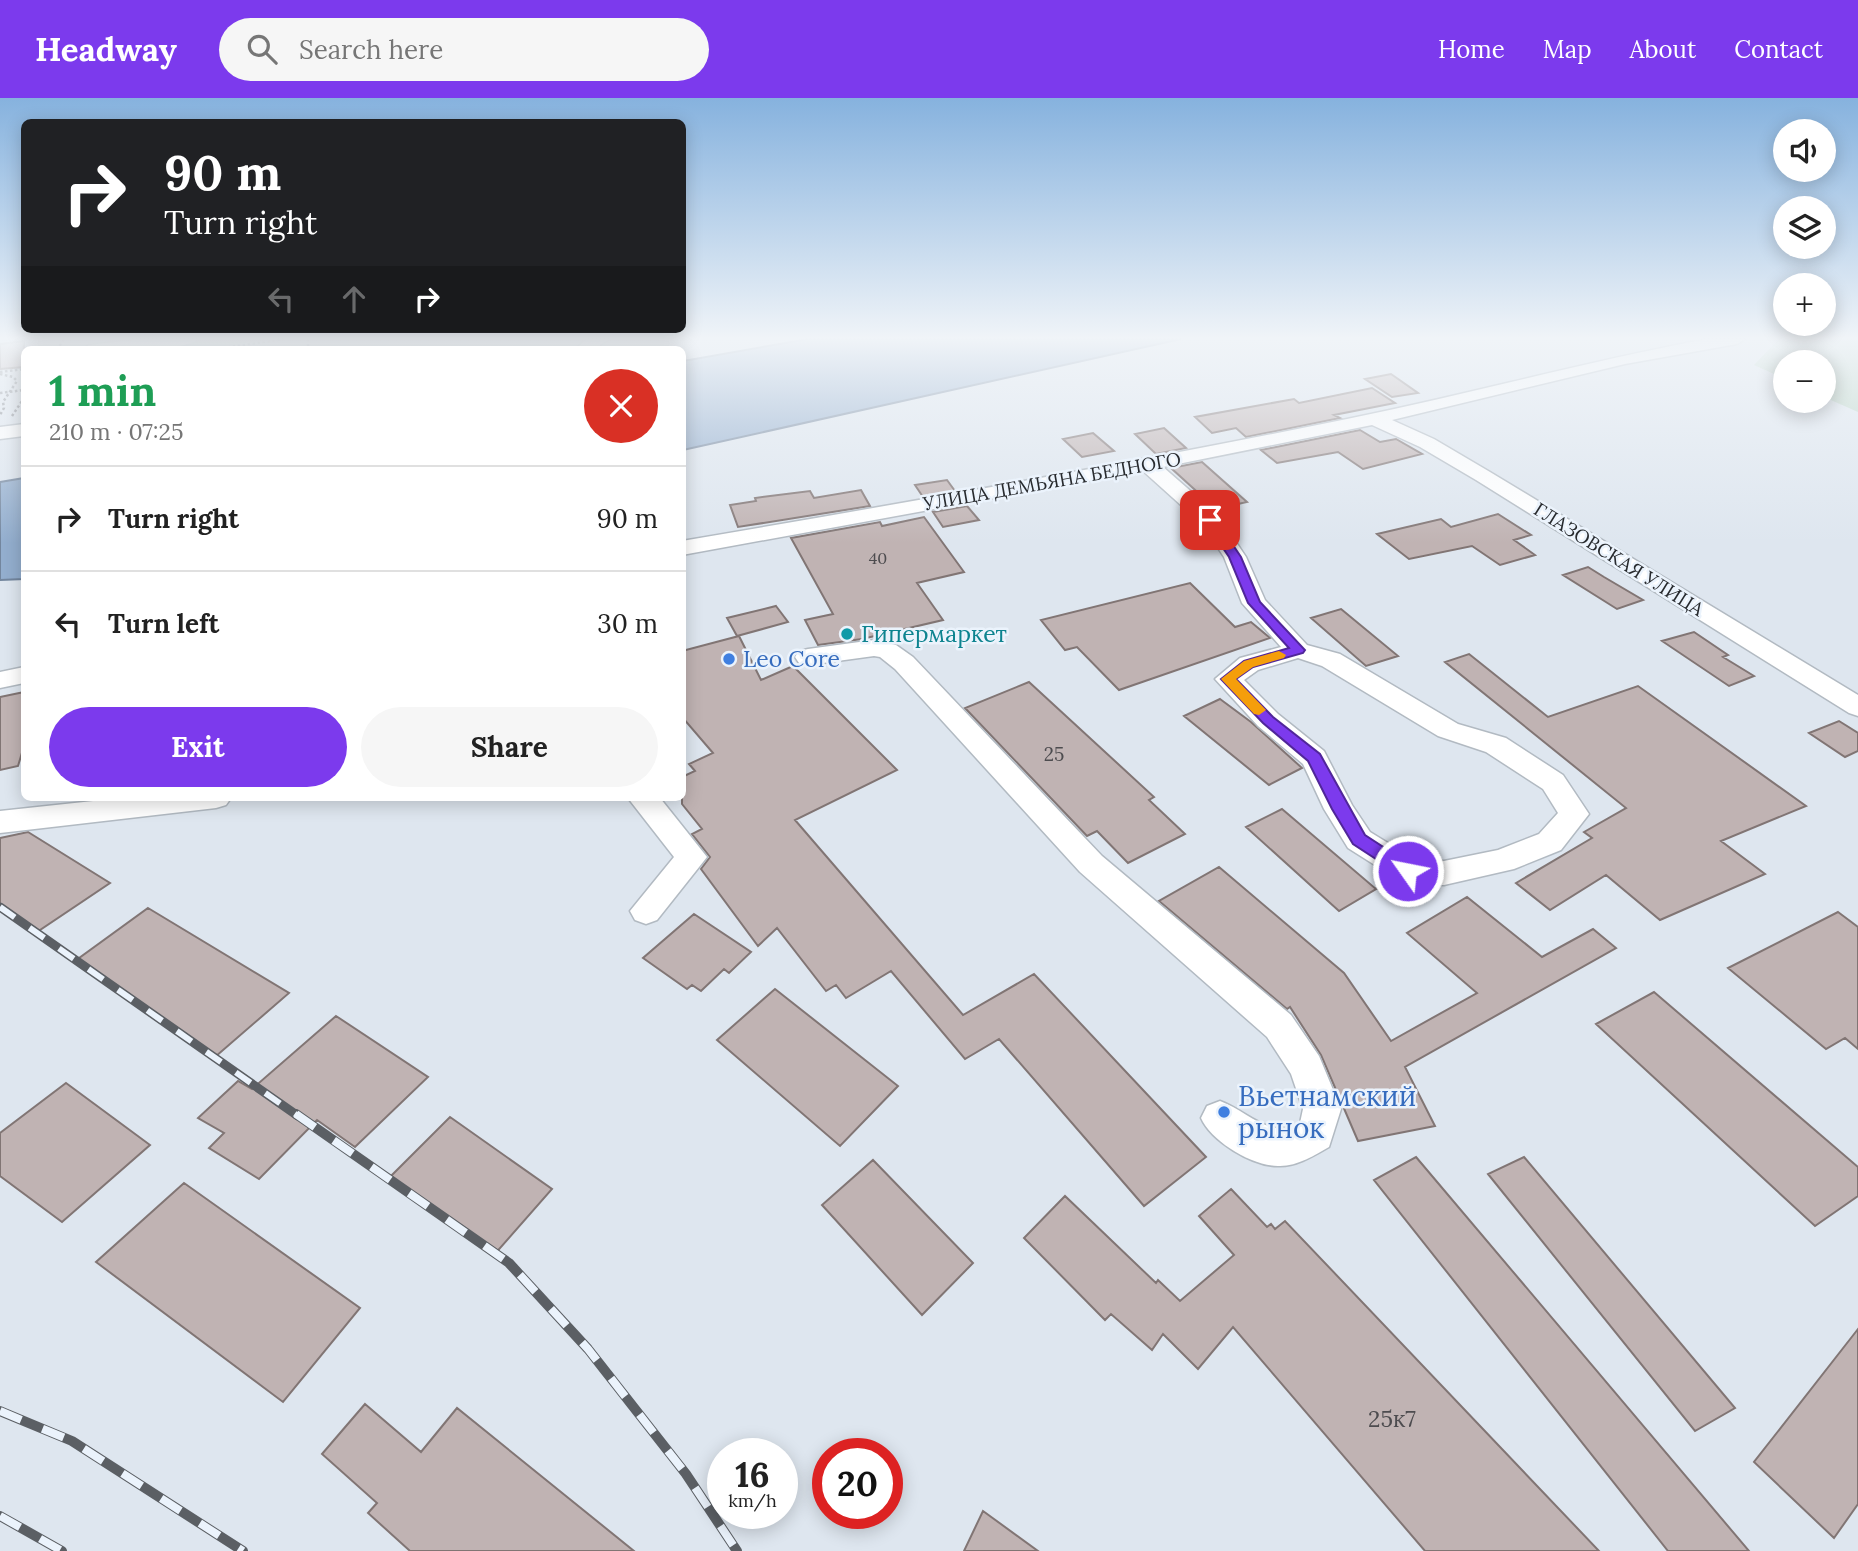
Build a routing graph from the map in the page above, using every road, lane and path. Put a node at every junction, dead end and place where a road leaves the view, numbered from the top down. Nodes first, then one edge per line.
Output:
1 (18, 407) edge
2 (1426, 407) edge
3 (21, 415) edge
4 (1375, 419) junction
5 (21, 430) edge
6 (0, 433) edge
7 (1147, 464) junction
8 (686, 547) edge
9 (1298, 650) junction
10 (808, 657) dead end
11 (21, 676) edge
12 (0, 680) edge
13 (1858, 707) edge
14 (189, 801) edge
15 (646, 801) edge
16 (0, 822) edge
17 (646, 911) dead end
18 (1220, 1118) dead end

1 - 3 path
2 - 4 street, УЛИЦА ДЕМЬЯНА БЕДНОГО
4 - 7 street, УЛИЦА ДЕМЬЯНА БЕДНОГО
4 - 13 street, ГЛАЗОВСКАЯ УЛИЦА
5 - 6 street
7 - 8 street, УЛИЦА ДЕМЬЯНА БЕДНОГО
7 - 9 street
9 - 9 street
10 - 18 street
11 - 12 street
14 - 16 street
15 - 17 street

